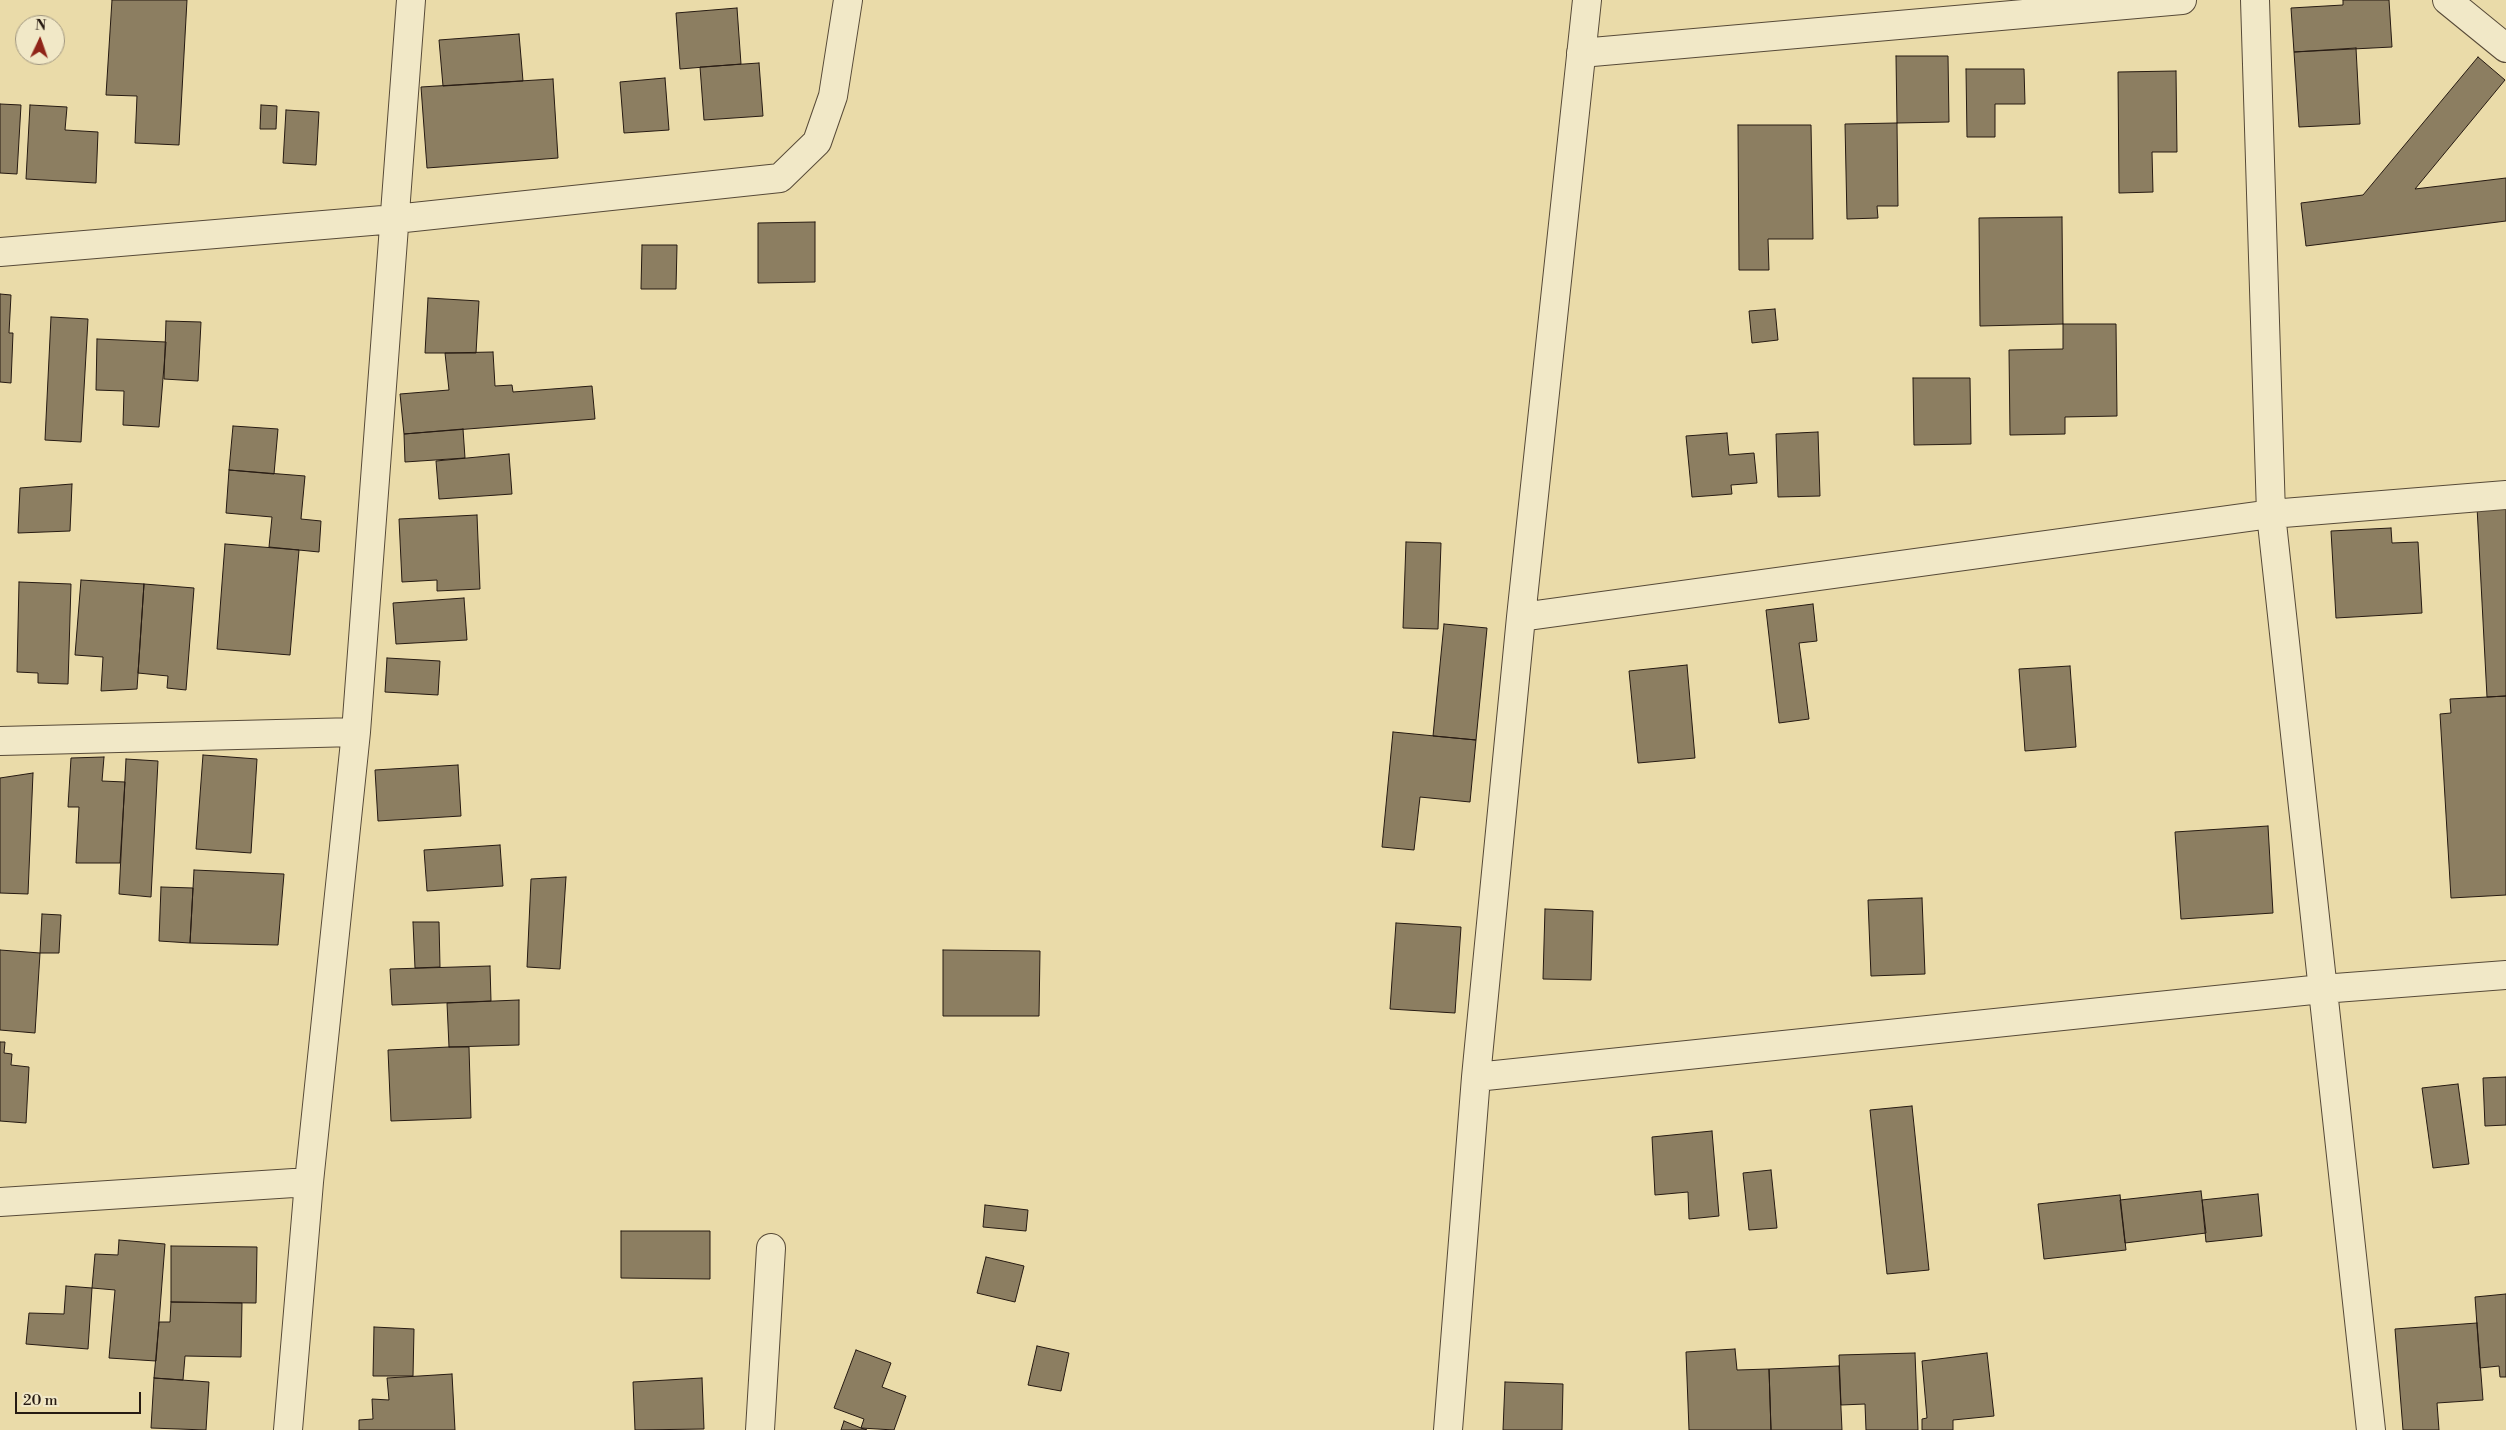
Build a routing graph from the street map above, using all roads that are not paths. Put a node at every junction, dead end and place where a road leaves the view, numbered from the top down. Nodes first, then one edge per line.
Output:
1 (412, 0) edge
2 (848, 0) edge
3 (1587, 0) edge
4 (2182, 0) edge
5 (2255, 0) edge
6 (2447, 0) edge
7 (2506, 48) edge
8 (1581, 52) junction
9 (395, 219) junction
10 (0, 252) edge
11 (2506, 495) edge
12 (2271, 514) junction
13 (1521, 617) junction
14 (356, 732) junction
15 (0, 741) edge
16 (2506, 975) edge
17 (2322, 989) junction
18 (1476, 1077) junction
19 (309, 1182) junction
20 (0, 1202) edge
21 (771, 1248) dead end
22 (288, 1430) edge
23 (760, 1430) edge
24 (1448, 1430) edge
25 (2371, 1430) edge

1 - 9 street
2 - 9 street
3 - 8 street
4 - 8 street
5 - 12 street
6 - 7 street
8 - 13 street
9 - 10 street
9 - 14 street
11 - 12 street
12 - 13 street
12 - 17 street
13 - 18 street
14 - 15 street
14 - 19 street
16 - 17 street
17 - 18 street
17 - 25 street
18 - 24 street
19 - 20 street
19 - 22 street
21 - 23 street

